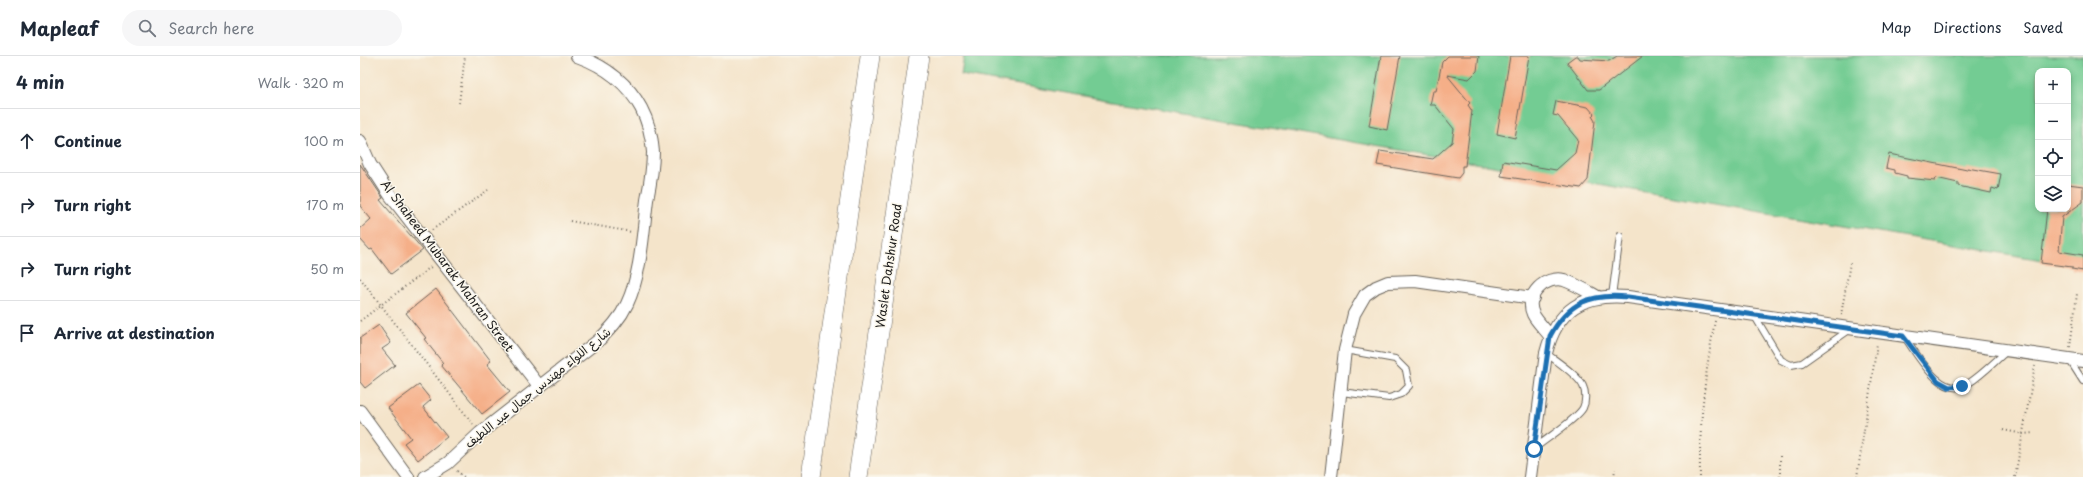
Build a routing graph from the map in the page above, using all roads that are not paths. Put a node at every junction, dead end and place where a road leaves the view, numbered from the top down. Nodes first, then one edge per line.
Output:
1 (577, 56) edge
2 (870, 56) edge
3 (919, 56) edge
4 (360, 141) edge
5 (1620, 236) dead end
6 (1612, 296) junction
7 (1598, 297) junction
8 (1533, 298) junction
9 (1754, 315) junction
10 (1844, 329) junction
11 (1550, 336) junction
12 (1903, 336) junction
13 (1345, 350) junction
14 (2007, 350) junction
15 (1546, 353) junction
16 (2069, 359) junction
17 (2083, 361) edge
18 (2083, 381) edge
19 (540, 387) junction
20 (1341, 392) junction
21 (360, 411) edge
22 (1534, 449) junction
23 (408, 477) edge
24 (425, 477) edge
25 (811, 477) edge
26 (858, 477) edge
27 (1331, 477) edge
28 (1530, 477) edge

1 - 19 street, شارع اللواء مهندس جمال عبد اللطيف
2 - 25 main road
3 - 26 main road, Waslet Dahshur Road
4 - 19 street, Al Shaheed Mubarak Mahran Street
5 - 6 lane
6 - 7 street
6 - 9 street
7 - 8 street
7 - 11 street
8 - 11 street
8 - 13 street
9 - 10 street
9 - 10 lane
10 - 12 street
11 - 15 street
12 - 14 street
12 - 14 lane
13 - 20 street
13 - 20 lane
14 - 16 street
15 - 22 street
15 - 22 lane
16 - 17 street
16 - 18 lane
19 - 24 street, شارع اللواء مهندس جمال عبد اللطيف
20 - 27 street
21 - 23 street
22 - 28 street

